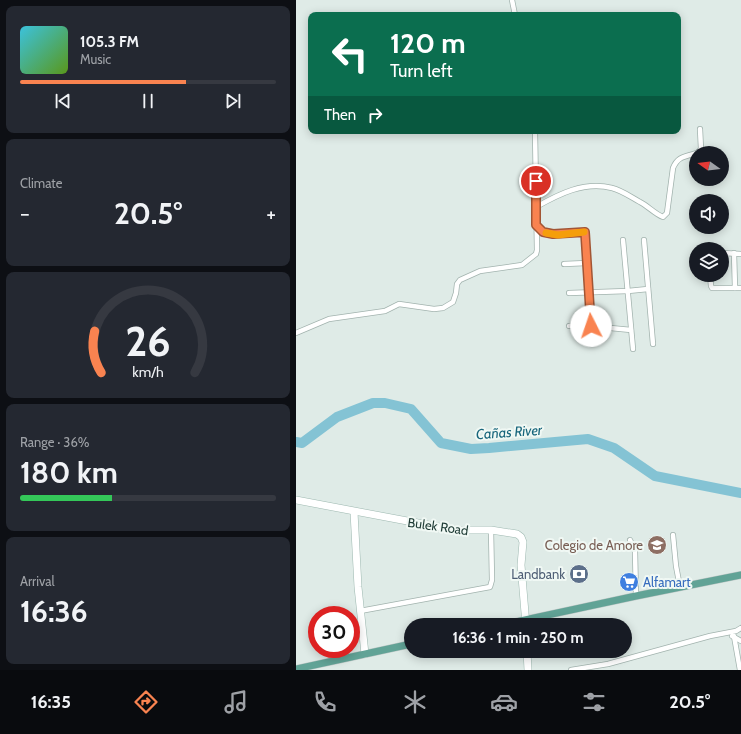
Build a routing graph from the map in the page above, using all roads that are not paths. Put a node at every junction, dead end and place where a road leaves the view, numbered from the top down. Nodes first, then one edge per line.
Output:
1 (512, 0) edge
2 (514, 12) edge
3 (700, 129) dead end
4 (535, 134) edge
5 (701, 146) edge
6 (689, 155) edge
7 (536, 207) junction
8 (536, 225) junction
9 (623, 240) dead end
10 (644, 240) dead end
11 (729, 253) edge
12 (734, 253) junction
13 (741, 254) edge
14 (587, 263) junction
15 (564, 264) dead end
16 (711, 282) edge
17 (735, 288) junction
18 (741, 288) edge
19 (648, 289) junction
20 (628, 291) junction
21 (589, 292) junction
22 (569, 293) dead end
23 (569, 326) dead end
24 (591, 326) junction
25 (631, 330) junction
26 (296, 333) edge
27 (653, 344) dead end
28 (633, 349) dead end
29 (296, 500) edge
30 (354, 512) junction
31 (491, 530) junction
32 (673, 535) dead end
33 (630, 540) dead end
34 (741, 575) edge
35 (680, 587) junction
36 (636, 596) junction
37 (360, 606) edge
38 (360, 611) joint
39 (526, 618) edge
40 (543, 618) edge
41 (741, 628) edge
42 (728, 633) junction
43 (734, 636) junction
44 (741, 641) edge
45 (404, 646) edge
46 (365, 654) junction
47 (527, 658) edge
48 (296, 669) edge
49 (528, 670) edge
50 (571, 670) edge
51 (740, 670) edge

1 - 2 street
3 - 5 street
4 - 7 street
6 - 7 street
7 - 8 street
8 - 14 street
8 - 26 street
9 - 20 street
10 - 19 street
11 - 12 street
12 - 13 street
12 - 17 street
14 - 15 street
14 - 21 street
16 - 17 street
17 - 18 street
19 - 20 street
19 - 27 street
20 - 21 street
20 - 25 street
21 - 22 street
21 - 24 street
23 - 24 street
24 - 25 street
25 - 28 street
29 - 30 main road, Bulek Road
30 - 31 main road, Bulek Road
30 - 37 main road
31 - 38 street
31 - 39 main road, Bulek Road
32 - 35 street
33 - 36 street
34 - 35 main road
35 - 36 main road
36 - 40 main road
38 - 46 main road
41 - 42 street
42 - 43 street
42 - 50 street
43 - 44 street
43 - 51 street
45 - 46 main road
46 - 48 main road
47 - 49 main road

